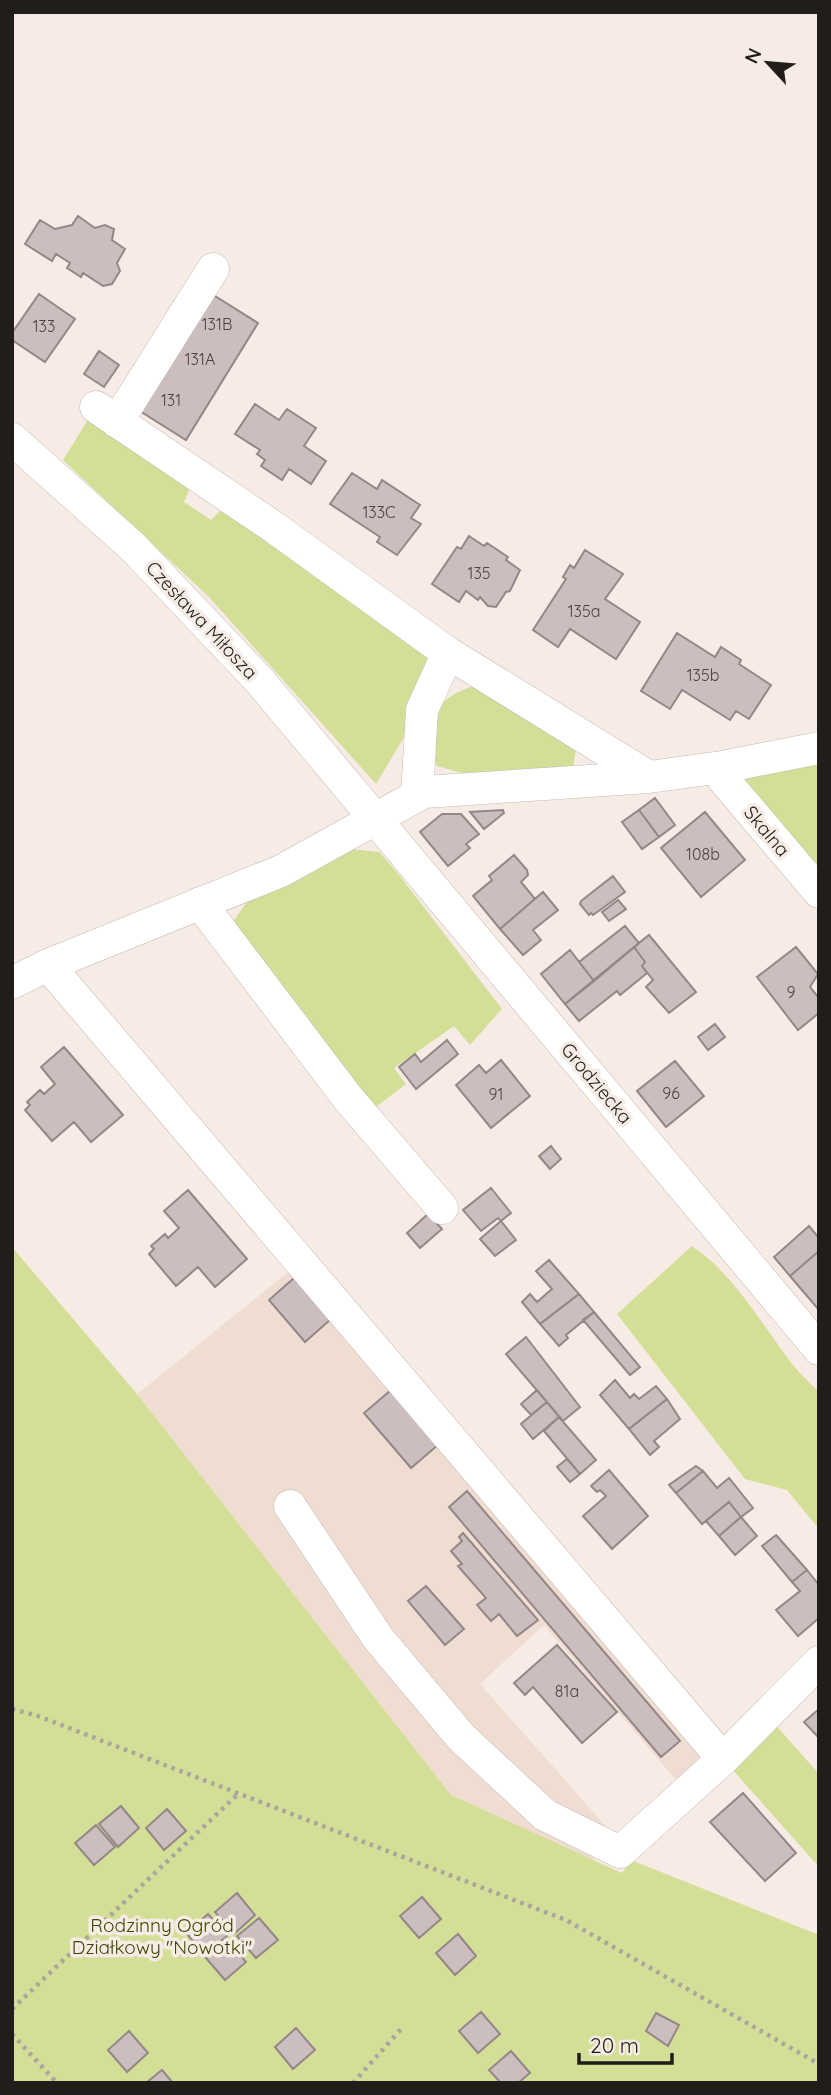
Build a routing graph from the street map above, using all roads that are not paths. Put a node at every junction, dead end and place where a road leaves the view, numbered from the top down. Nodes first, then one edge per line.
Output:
1 (213, 269) dead end
2 (12, 439) edge
3 (448, 653) junction
4 (819, 748) edge
5 (722, 768) junction
6 (649, 777) junction
7 (416, 796) junction
8 (376, 818) junction
9 (819, 892) edge
10 (200, 903) junction
11 (48, 965) junction
12 (12, 983) edge
13 (442, 1208) dead end
14 (819, 1349) edge
15 (289, 1506) dead end
16 (819, 1662) edge
17 (723, 1759) junction

1 - 3 street
2 - 8 street, Czesława Miłosza
3 - 6 street
3 - 7 street
4 - 5 street
5 - 6 street
5 - 9 street, Skalna
6 - 7 street
7 - 8 street
8 - 10 street
8 - 14 street, Grodziecka
10 - 11 street
10 - 13 street
11 - 12 street
11 - 17 street
15 - 17 street
16 - 17 street

